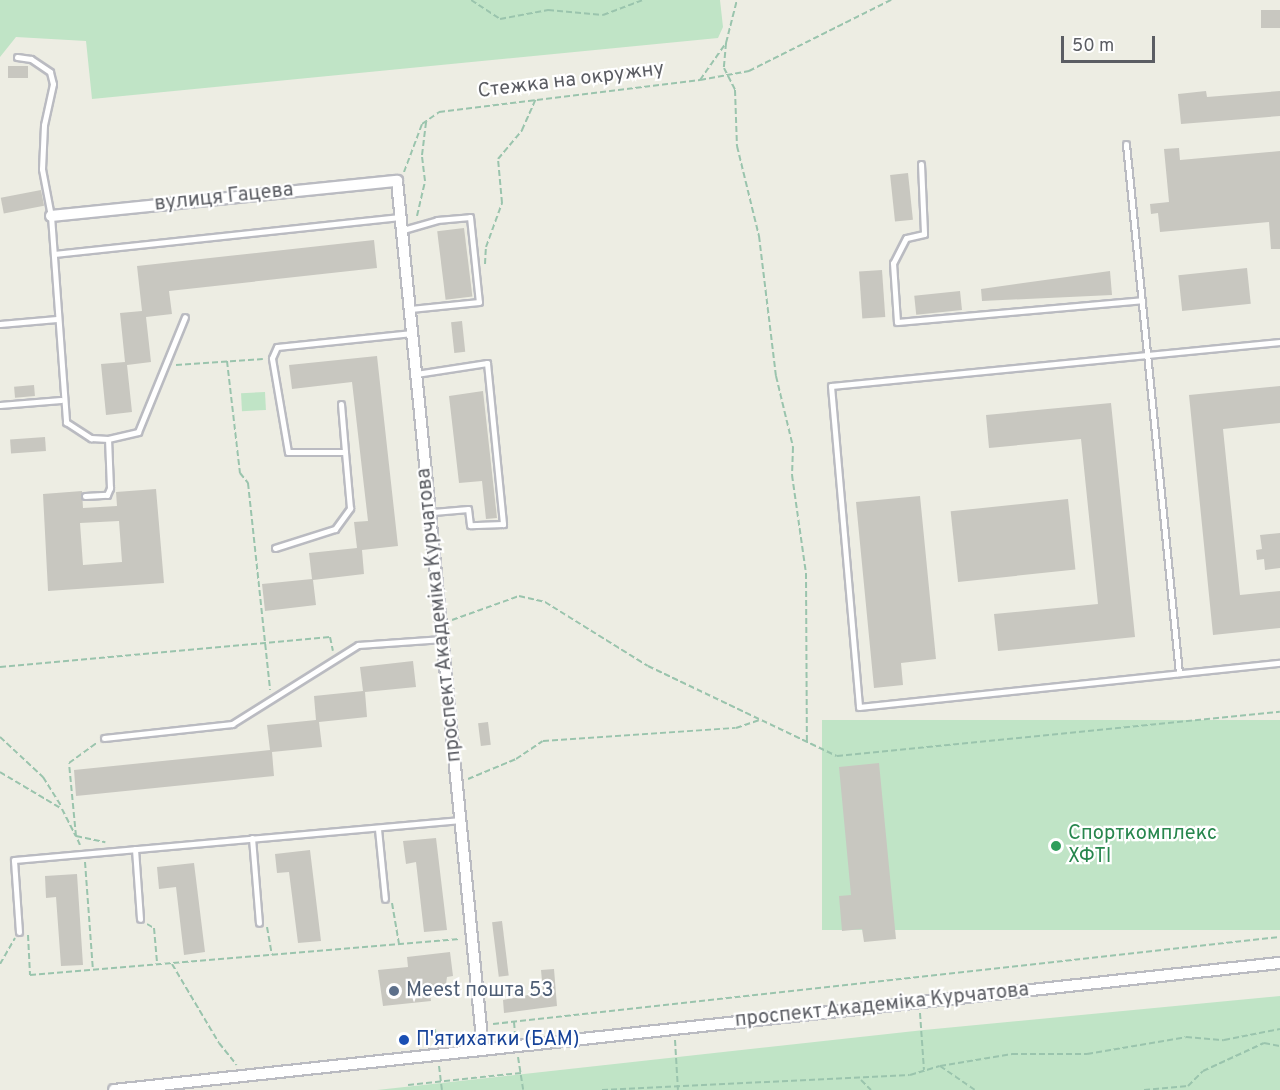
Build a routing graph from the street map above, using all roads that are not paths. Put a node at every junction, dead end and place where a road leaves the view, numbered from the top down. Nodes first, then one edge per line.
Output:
1 (17, 57) dead end
2 (1126, 144) dead end
3 (921, 164) dead end
4 (397, 181) joint
5 (51, 216) junction
6 (400, 217) junction
7 (403, 230) junction
8 (54, 254) junction
9 (1142, 300) junction
10 (410, 309) junction
11 (185, 317) dead end
12 (57, 319) junction
13 (0, 324) edge
14 (412, 333) junction
15 (1280, 342) edge
16 (1147, 355) junction
17 (416, 374) junction
18 (61, 400) junction
19 (341, 404) dead end
20 (0, 405) edge
21 (108, 439) junction
22 (345, 452) junction
23 (85, 496) dead end
24 (430, 512) junction
25 (275, 548) dead end
26 (443, 639) junction
27 (1280, 663) edge
28 (1179, 673) junction
29 (104, 738) dead end
30 (461, 820) junction
31 (378, 829) junction
32 (252, 838) junction
33 (135, 849) junction
34 (385, 899) road end
35 (140, 919) road end
36 (260, 923) road end
37 (19, 932) road end
38 (1280, 963) edge
39 (483, 1049) junction
40 (114, 1090) edge

1 - 5 lane
2 - 9 lane
3 - 9 lane
4 - 5 street, вулиця Гацева
4 - 6 street, проспект Академіка Курчатова
5 - 8 lane
6 - 7 street, проспект Академіка Курчатова
6 - 8 lane
7 - 10 street, проспект Академіка Курчатова
7 - 10 lane
8 - 12 lane
9 - 16 lane
10 - 14 street, проспект Академіка Курчатова
11 - 21 lane
12 - 13 lane
12 - 18 lane
14 - 17 street, проспект Академіка Курчатова
14 - 22 lane
15 - 16 lane
16 - 28 lane
16 - 28 lane
17 - 24 street, проспект Академіка Курчатова
17 - 24 lane
18 - 20 lane
18 - 21 lane
19 - 22 lane
21 - 23 lane
22 - 25 lane
24 - 26 street, проспект Академіка Курчатова
26 - 29 lane
26 - 30 street, проспект Академіка Курчатова
27 - 28 lane
30 - 31 lane
30 - 39 street, проспект Академіка Курчатова
31 - 32 lane
31 - 34 lane
32 - 33 lane
32 - 36 lane
33 - 35 lane
33 - 37 lane
38 - 39 street, проспект Академіка Курчатова
39 - 40 street, проспект Академіка Курчатова

